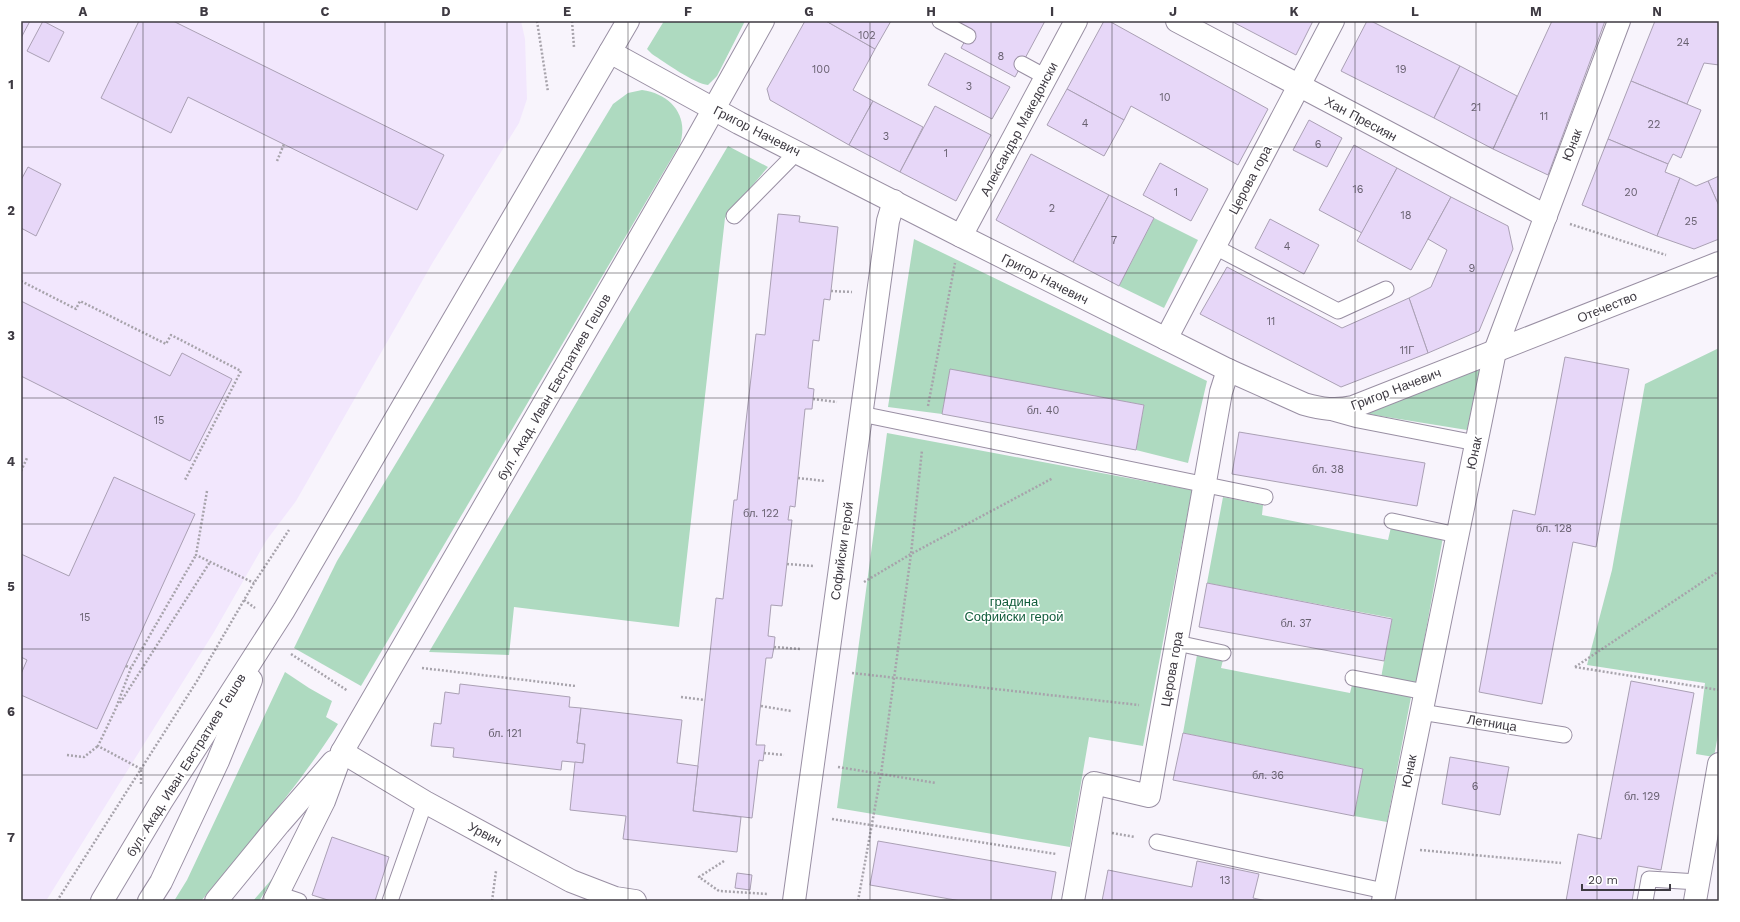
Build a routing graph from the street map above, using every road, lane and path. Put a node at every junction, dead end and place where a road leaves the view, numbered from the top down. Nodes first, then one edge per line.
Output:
1 (537, 21) edge
2 (572, 21) edge
3 (628, 21) edge
4 (763, 21) edge
5 (940, 21) edge
6 (1076, 21) edge
7 (1177, 21) edge
8 (1332, 21) edge
9 (1619, 21) edge
10 (968, 36) dead end
11 (574, 47) dead end
12 (610, 52) junction
13 (1022, 64) dead end
14 (1046, 77) junction
15 (1299, 86) junction
16 (548, 92) dead end
17 (714, 109) junction
18 (284, 144) dead end
19 (797, 152) junction
20 (276, 161) dead end
21 (894, 201) junction
22 (734, 216) dead end
23 (1546, 216) junction
24 (961, 236) junction
25 (1639, 246) dead end
26 (1215, 247) junction
27 (1719, 263) edge
28 (21, 281) edge
29 (1386, 290) dead end
30 (831, 291) dead end
31 (857, 292) dead end
32 (1166, 339) junction
33 (1495, 351) junction
34 (1228, 370) junction
35 (813, 399) dead end
36 (839, 402) dead end
37 (1325, 410) junction
38 (861, 414) junction
39 (924, 427) junction
40 (1476, 443) junction
41 (27, 458) dead end
42 (1086, 460) junction
43 (21, 471) edge
44 (798, 478) dead end
45 (185, 480) dead end
46 (825, 481) dead end
47 (1205, 485) junction
48 (207, 490) dead end
49 (1265, 497) dead end
50 (1392, 521) dead end
51 (289, 530) dead end
52 (1458, 535) junction
53 (911, 554) junction
54 (196, 555) junction
55 (210, 562) junction
56 (787, 564) dead end
57 (813, 566) dead end
58 (1719, 571) edge
59 (864, 582) dead end
60 (254, 583) junction
61 (244, 600) junction
62 (259, 611) dead end
63 (272, 629) junction
64 (1177, 643) junction
65 (774, 647) dead end
66 (800, 649) dead end
67 (1223, 652) dead end
68 (291, 654) dead end
69 (126, 666) dead end
70 (131, 668) junction
71 (421, 668) dead end
72 (846, 672) dead end
73 (1353, 678) dead end
74 (893, 679) junction
75 (576, 686) dead end
76 (1719, 690) edge
77 (353, 694) dead end
78 (681, 697) dead end
79 (705, 700) dead end
80 (1423, 702) junction
81 (760, 706) dead end
82 (116, 708) junction
83 (1165, 708) junction
84 (791, 711) dead end
85 (1564, 735) dead end
86 (98, 746) junction
87 (342, 752) junction
88 (764, 753) dead end
89 (67, 755) dead end
90 (784, 755) dead end
91 (833, 766) dead end
92 (1719, 768) edge
93 (141, 769) junction
94 (881, 774) junction
95 (936, 784) dead end
96 (425, 802) junction
97 (827, 818) dead end
98 (872, 825) junction
99 (1086, 828) junction
100 (1157, 842) joint
101 (1394, 847) junction
102 (1080, 858) junction
103 (724, 861) dead end
104 (1561, 864) dead end
105 (496, 867) dead end
106 (1697, 891) edge
107 (1384, 896) edge
108 (276, 898) edge
109 (784, 898) edge
110 (57, 901) edge
111 (102, 901) edge
112 (149, 901) edge
113 (216, 901) edge
114 (299, 901) edge
115 (390, 901) edge
116 (492, 901) edge
117 (635, 901) edge
118 (858, 901) edge
119 (1073, 901) edge
120 (1645, 901) edge

1 - 16 path
2 - 11 path
3 - 12 street, бул. Акад. Иван Евстратиев Гешов
4 - 17 street, бул. Акад. Иван Евстратиев Гешов
5 - 10 lane
6 - 14 street, Александър Македонски
7 - 15 street, Хан Пресиян
8 - 15 street, Церова гора
9 - 23 street, Юнак
12 - 17 street, Григор Начевич
12 - 63 street, бул. Акад. Иван Евстратиев Гешов
13 - 14 lane
14 - 24 street, Александър Македонски
15 - 23 street, Хан Пресиян
15 - 26 street, Церова гора
17 - 19 street, Григор Начевич
17 - 87 street, бул. Акад. Иван Евстратиев Гешов
18 - 20 path
19 - 21 street, Григор Начевич
19 - 22 lane
21 - 24 street, Григор Начевич
21 - 38 street, Софийски герой
23 - 25 path
23 - 33 street, Юнак
24 - 32 street, Григор Начевич
24 - 39 path
26 - 29 lane
26 - 32 street, Церова гора
27 - 33 street, Отечество
28 - 45 path
30 - 31 path
32 - 34 street, Григор Начевич
33 - 37 street, Григор Начевич
33 - 40 street, Юнак
34 - 37 street, Григор Начевич
34 - 47 street, Церова гора
35 - 36 path
37 - 40 lane
38 - 39 lane
38 - 109 street, Софийски герой
39 - 42 lane
39 - 53 path
40 - 52 street, Юнак
41 - 43 path
42 - 47 lane
42 - 53 path
44 - 46 path
47 - 49 lane
47 - 64 street, Церова гора
48 - 54 path
50 - 52 lane
51 - 60 path
52 - 80 street, Юнак
53 - 59 path
53 - 74 path
54 - 55 path
54 - 70 path
55 - 60 path
55 - 82 path
56 - 57 path
58 - 76 path
60 - 61 path
61 - 62 path
61 - 93 path
63 - 111 street, бул. Акад. Иван Евстратиев Гешов
63 - 112 street, бул. Акад. Иван Евстратиев Гешов
64 - 67 lane
64 - 83 street, Церова гора
65 - 66 path
68 - 77 path
69 - 70 path
70 - 82 path
71 - 75 path
72 - 74 path
73 - 80 lane, Летница
74 - 83 path
74 - 94 path
78 - 79 path
80 - 85 lane, Летница
80 - 101 street, Юнак
81 - 84 path
82 - 86 path
83 - 99 street, Церова гора
86 - 89 path
86 - 93 path
87 - 96 street, Урвич
87 - 108 street, бул. Акад. Иван Евстратиев Гешов
87 - 113 street, бул. Акад. Иван Евстратиев Гешов
88 - 90 path
91 - 94 path
92 - 106 street
93 - 110 path
94 - 95 path
94 - 98 path
96 - 115 lane
96 - 117 street, Урвич
97 - 98 path
98 - 102 path
98 - 118 path
99 - 100 path
99 - 102 street, Церова гора
100 - 107 lane
101 - 104 path
101 - 107 street, Юнак
102 - 119 street, Церова гора
103 - 109 path
105 - 116 path
106 - 120 lane
108 - 114 lane

